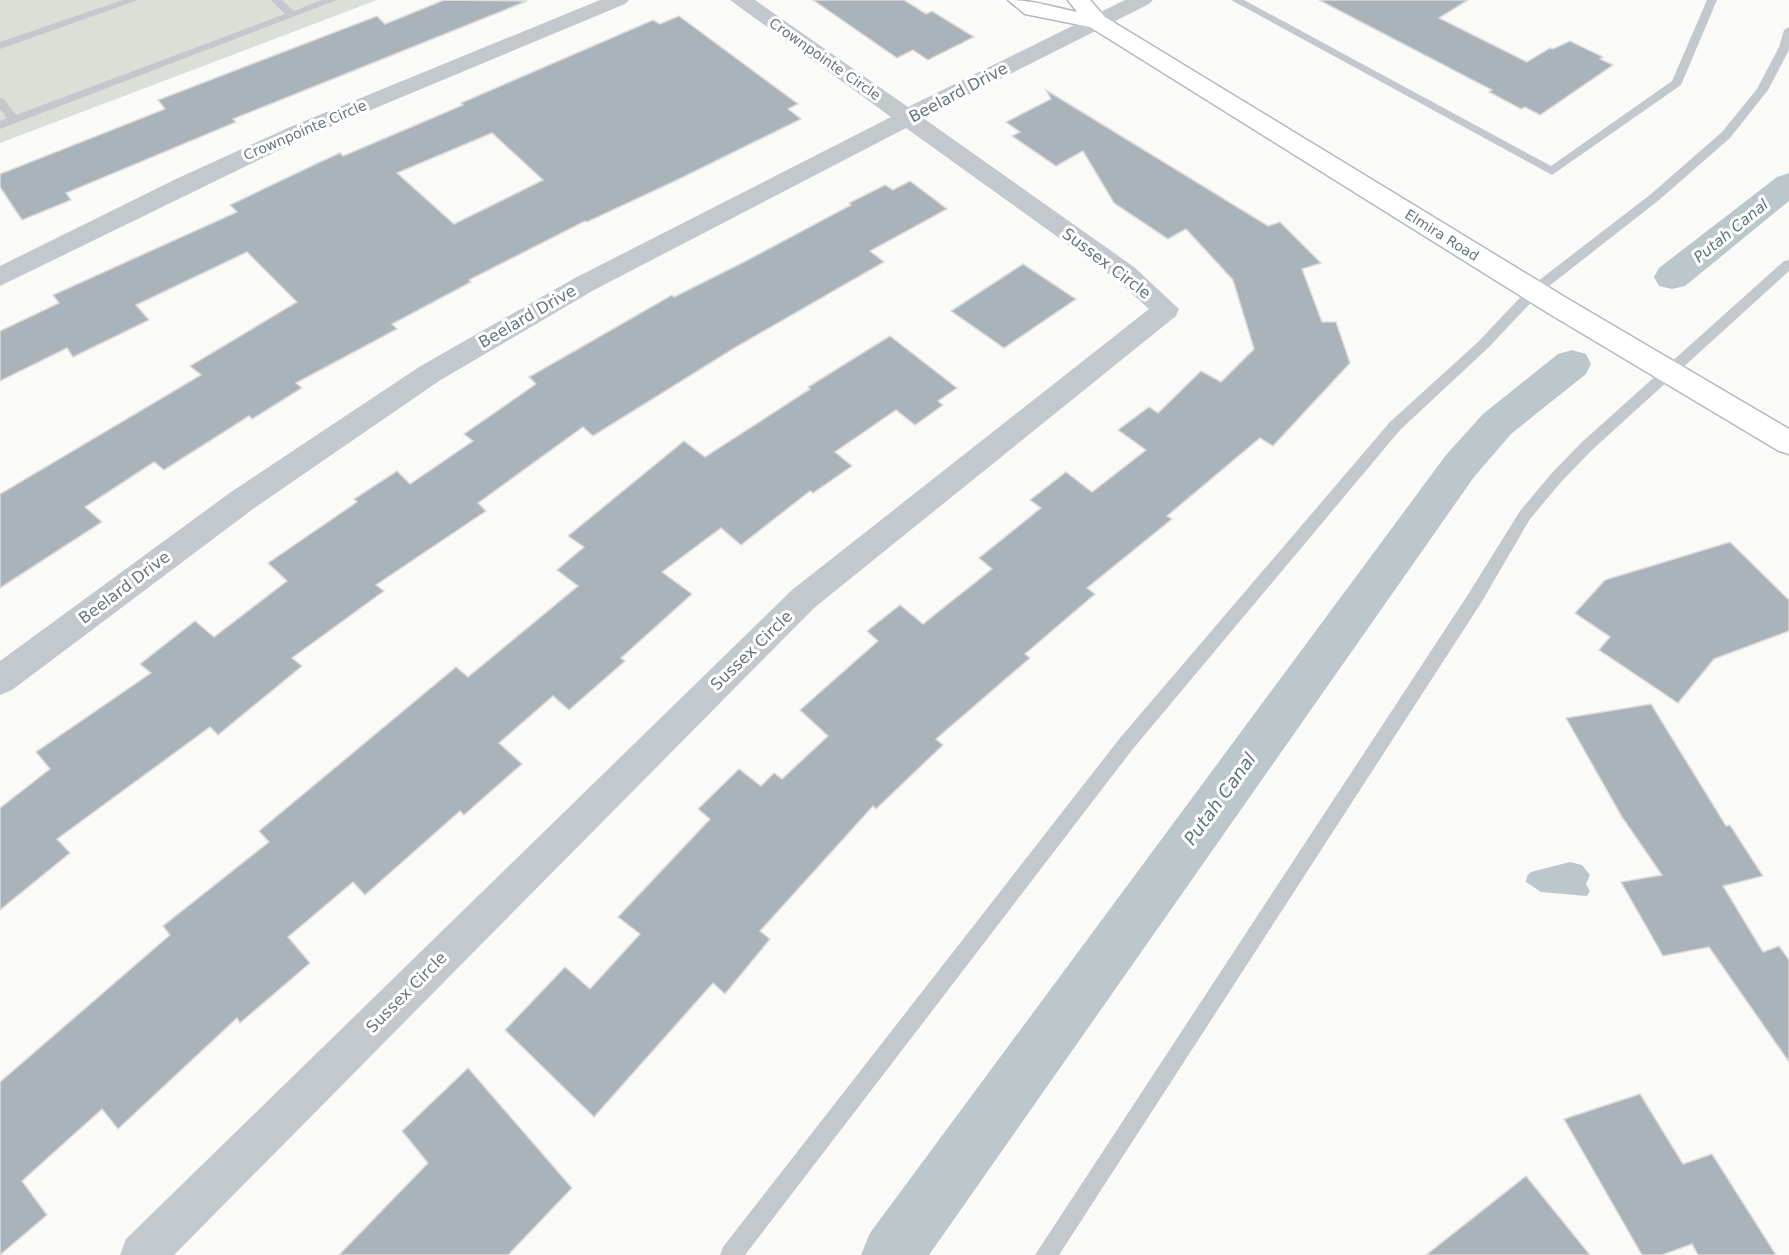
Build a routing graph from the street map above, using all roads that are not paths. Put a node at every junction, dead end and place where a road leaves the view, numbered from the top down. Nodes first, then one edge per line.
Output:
1 (133, 0) edge
2 (276, 0) edge
3 (332, 0) edge
4 (618, 0) edge
5 (741, 0) edge
6 (1019, 0) edge
7 (1079, 0) edge
8 (1142, 0) edge
9 (1236, 0) edge
10 (1712, 0) edge
11 (292, 15) junction
12 (1097, 22) junction
13 (1789, 30) edge
14 (0, 46) edge
15 (0, 101) edge
16 (908, 118) junction
17 (14, 120) junction
18 (0, 125) edge
19 (1789, 264) edge
20 (0, 277) edge
21 (1534, 291) junction
22 (1668, 371) junction
23 (1789, 443) edge
24 (0, 680) edge
25 (142, 1255) edge
26 (731, 1255) edge
27 (1046, 1255) edge

1 - 14 lane
2 - 11 lane
3 - 11 lane
4 - 20 street, Crownpointe Circle
5 - 16 street, Crownpointe Circle
6 - 12 main road, Elmira Road
7 - 12 main road, Elmira Road
8 - 12 street, Beelard Drive
9 - 10 lane
11 - 17 lane
12 - 16 street, Beelard Drive
12 - 21 main road, Elmira Road
13 - 21 lane
15 - 17 lane
16 - 24 street, Beelard Drive
16 - 25 street, Sussex Circle
17 - 18 lane
19 - 22 lane
21 - 22 main road, Elmira Road
21 - 26 lane
22 - 23 main road, Elmira Road
22 - 27 lane

